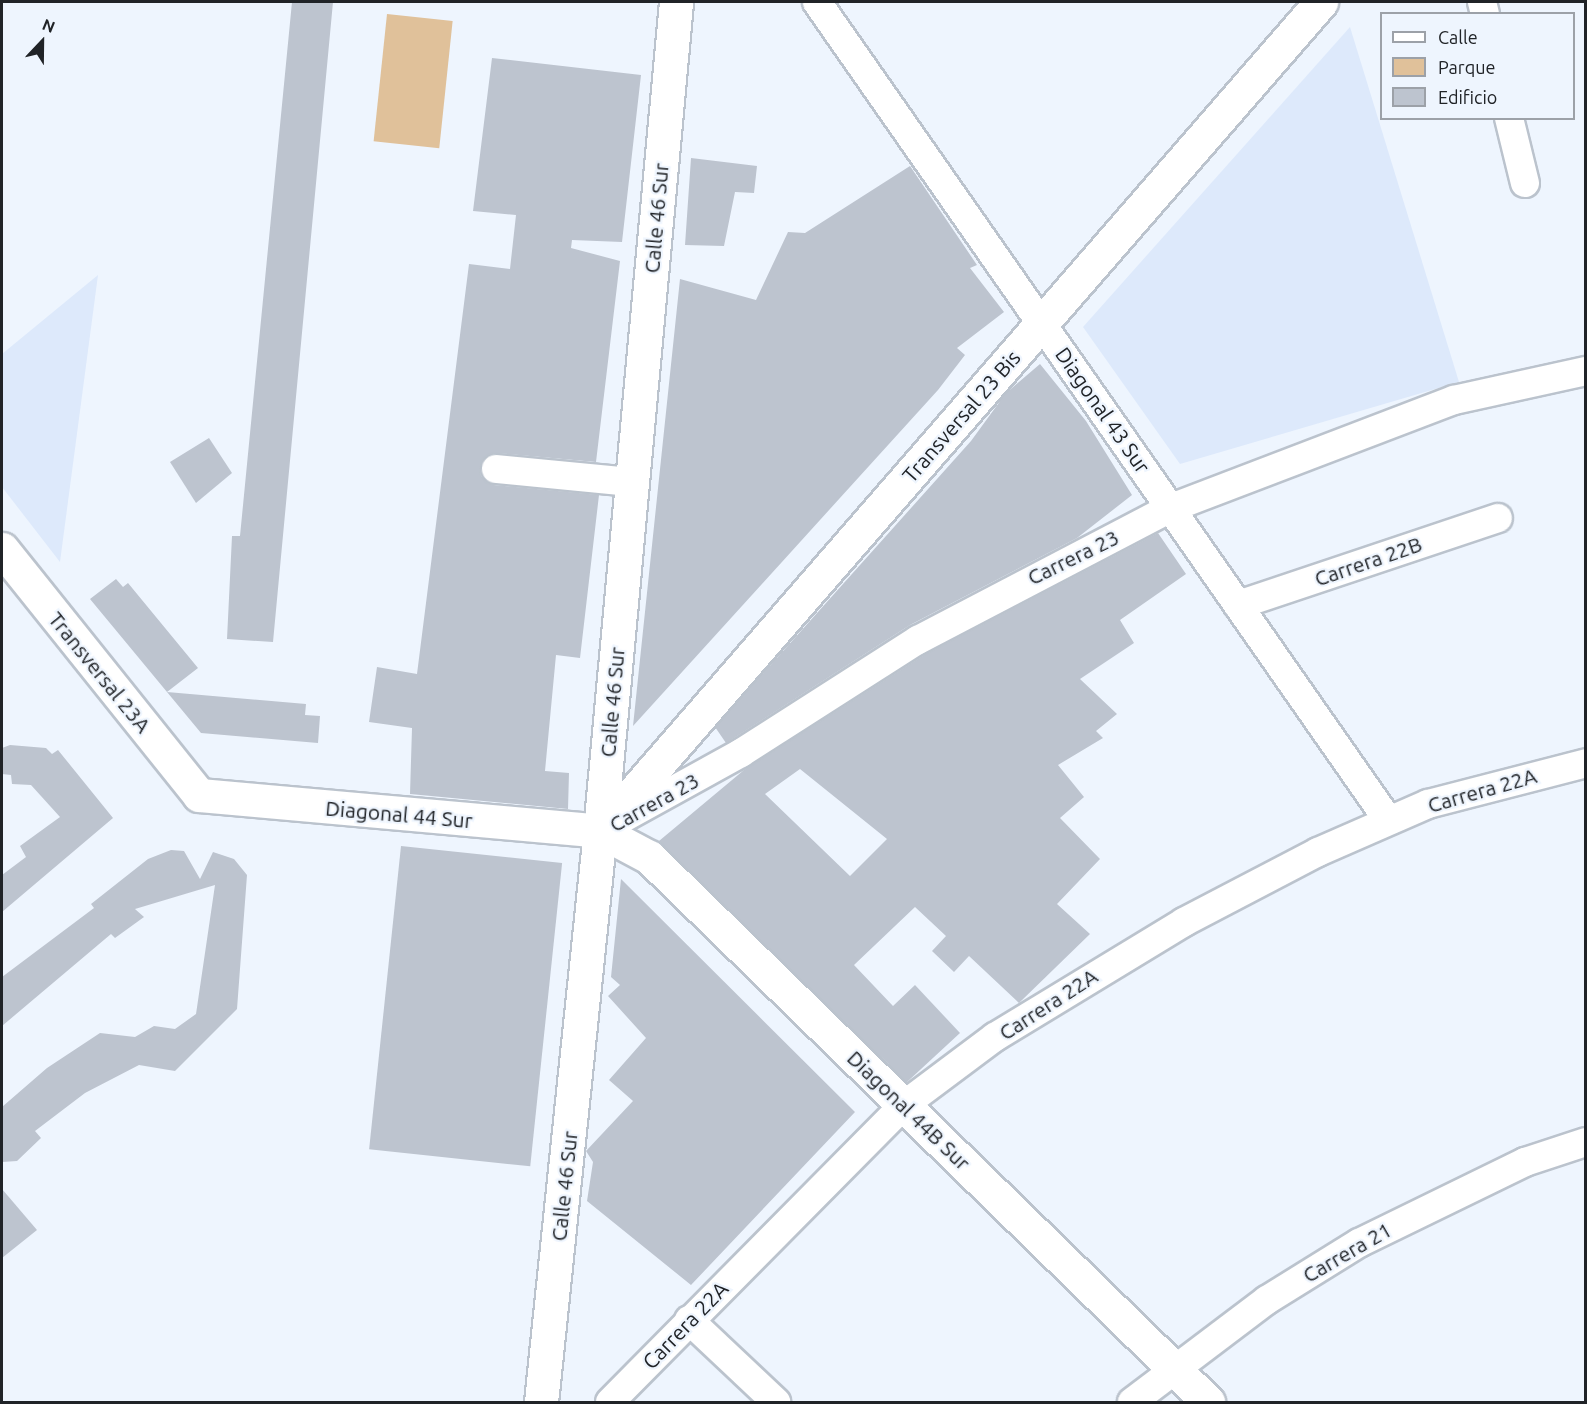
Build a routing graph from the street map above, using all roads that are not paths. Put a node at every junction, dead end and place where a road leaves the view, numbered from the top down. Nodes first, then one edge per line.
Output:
1 (676, 2) edge
2 (817, 2) edge
3 (1322, 2) edge
4 (1509, 120) edge
5 (1524, 183) dead end
6 (1042, 323) junction
7 (1586, 371) edge
8 (496, 469) dead end
9 (632, 482) junction
10 (1171, 508) junction
11 (1498, 518) dead end
12 (2, 549) edge
13 (1238, 605) junction
14 (1586, 763) edge
15 (199, 795) joint
16 (1388, 820) junction
17 (600, 831) junction
18 (904, 1105) junction
19 (1586, 1142) edge
20 (689, 1320) junction
21 (1172, 1368) junction
22 (541, 1402) edge
23 (610, 1402) edge
24 (776, 1402) edge
25 (1132, 1402) edge
26 (1208, 1402) edge

1 - 9 street, Calle 46 Sur
2 - 6 street, Diagonal 43 Sur
3 - 6 street, Transversal 23 Bis
4 - 5 street
6 - 10 street, Diagonal 43 Sur
6 - 17 street, Transversal 23 Bis
7 - 10 street, Carrera 23
8 - 9 street
9 - 17 street, Calle 46 Sur
10 - 13 street, Diagonal 43 Sur
10 - 17 street, Carrera 23
11 - 13 street, Carrera 22B
12 - 15 street, Transversal 23A
13 - 16 street, Diagonal 43 Sur
14 - 16 street, Carrera 22A
15 - 17 street, Diagonal 44 Sur
16 - 18 street, Carrera 22A
17 - 18 street, Diagonal 44B Sur
17 - 22 street, Calle 46 Sur
18 - 20 street, Carrera 22A
18 - 21 street, Diagonal 44B Sur
19 - 21 street, Carrera 21
20 - 23 street, Carrera 22A
20 - 24 street
21 - 25 street, Carrera 21
21 - 26 street, Diagonal 44B Sur

